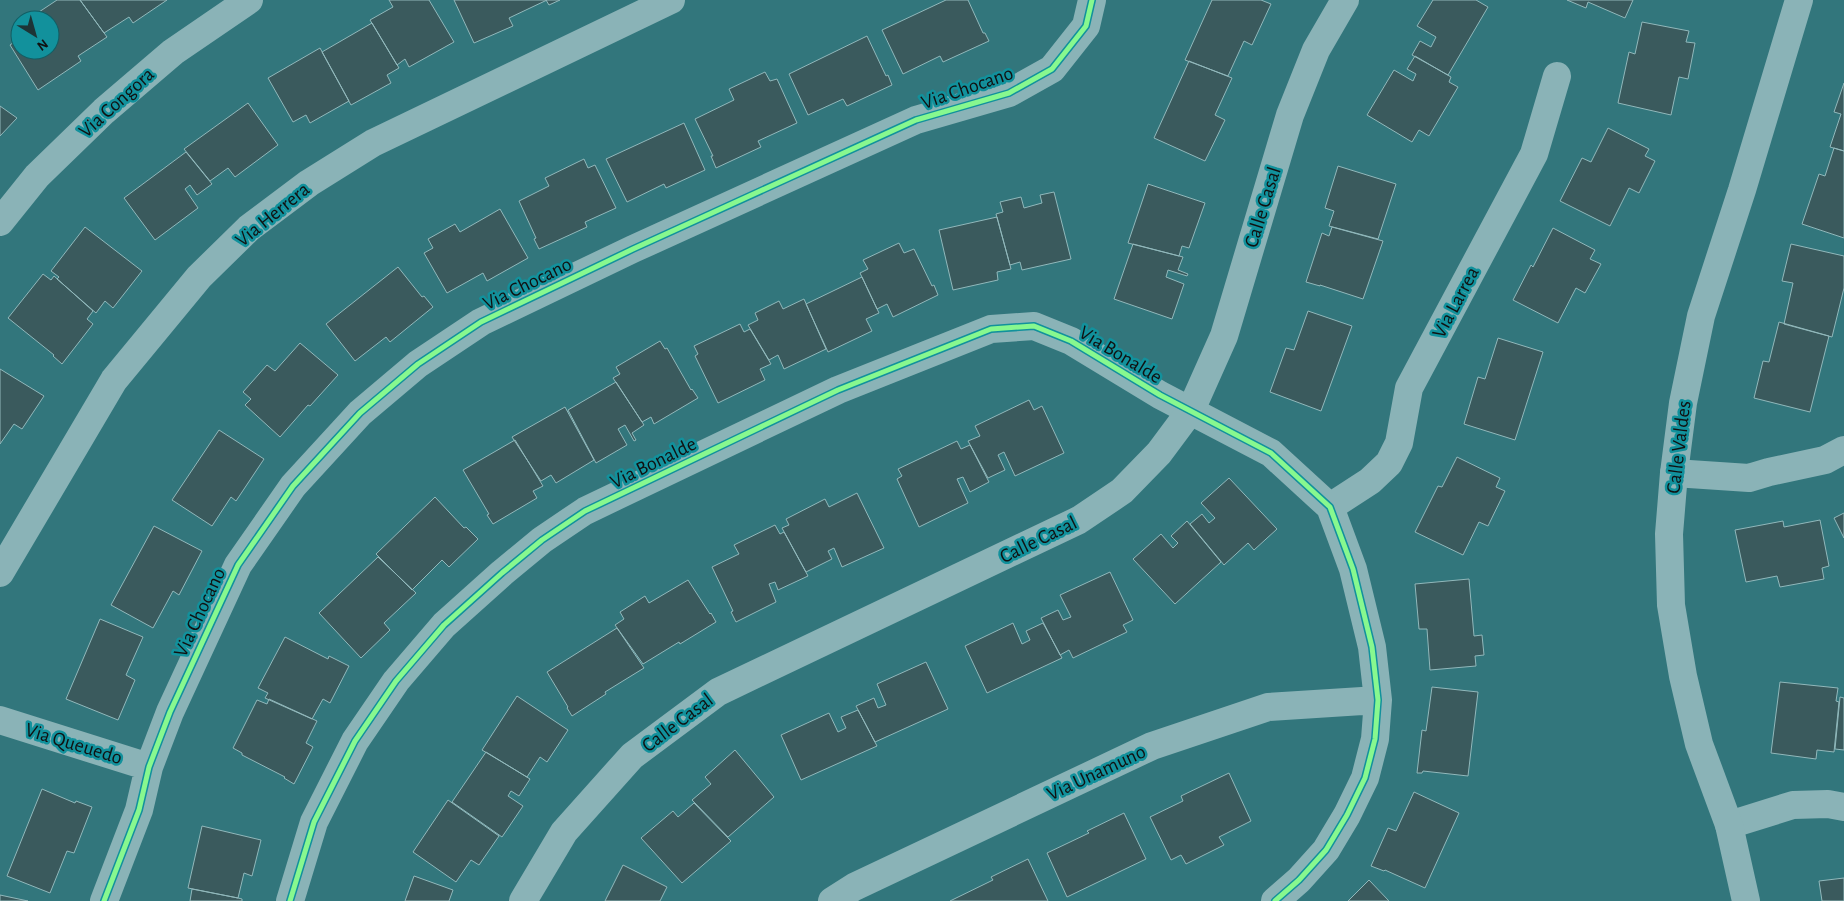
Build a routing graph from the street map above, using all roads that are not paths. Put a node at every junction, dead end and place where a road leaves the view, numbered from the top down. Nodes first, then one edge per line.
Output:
1 (249, 0) edge
2 (671, 0) edge
3 (1092, 0) edge
4 (1345, 0) edge
5 (1799, 0) edge
6 (1557, 76) dead end
7 (0, 222) edge
8 (1191, 410) junction
9 (1844, 450) edge
10 (1674, 473) junction
11 (1330, 507) junction
12 (0, 573) edge
13 (1378, 700) junction
14 (0, 720) edge
15 (149, 767) junction
16 (1844, 807) edge
17 (1729, 825) junction
18 (104, 901) edge
19 (290, 901) edge
20 (523, 901) edge
21 (832, 901) edge
22 (1275, 901) edge
23 (1746, 901) edge

1 - 7 street, Via Congora
2 - 12 street, Via Herrera
3 - 15 street, Via Chocano
4 - 8 street, Calle Casal
5 - 10 street, Calle Valdes
6 - 11 street, Via Larrea
8 - 11 street, Via Bonalde
8 - 19 street, Via Bonalde
8 - 20 street, Calle Casal
9 - 10 street
10 - 17 street, Calle Valdes
11 - 13 street
13 - 21 street, Via Unamuno
13 - 22 street
14 - 15 street, Via Queuedo
15 - 18 street, Via Chocano
16 - 17 street
17 - 23 street, Calle Valdes

